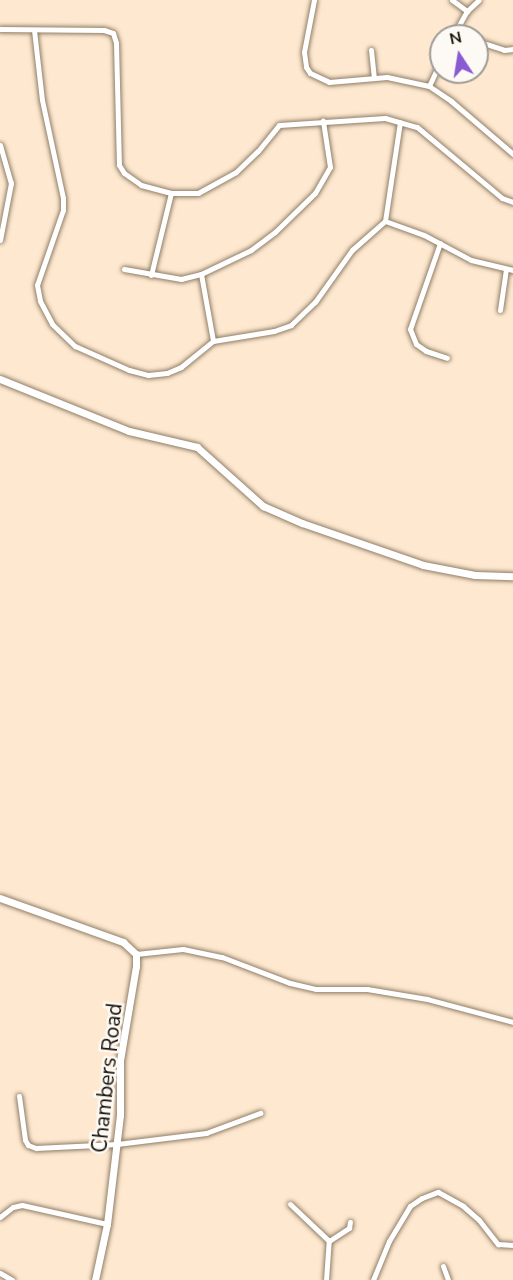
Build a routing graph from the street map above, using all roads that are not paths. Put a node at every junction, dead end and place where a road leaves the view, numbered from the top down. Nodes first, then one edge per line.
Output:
1 (314, 0) edge
2 (452, 0) edge
3 (479, 0) edge
4 (467, 11) junction
5 (460, 24) edge
6 (0, 29) edge
7 (34, 30) junction
8 (489, 45) edge
9 (513, 49) edge
10 (371, 50) dead end
11 (374, 76) junction
12 (429, 86) joint
13 (322, 121) junction
14 (400, 122) junction
15 (0, 146) edge
16 (513, 154) edge
17 (171, 193) junction
18 (513, 202) edge
19 (385, 221) junction
20 (0, 240) edge
21 (440, 243) junction
22 (124, 269) dead end
23 (510, 270) edge
24 (201, 274) junction
25 (151, 275) junction
26 (501, 310) dead end
27 (213, 341) junction
28 (447, 358) dead end
29 (0, 379) edge
30 (513, 576) edge
31 (0, 898) edge
32 (136, 954) junction
33 (513, 1022) edge
34 (19, 1096) dead end
35 (260, 1113) dead end
36 (117, 1144) junction
37 (290, 1204) dead end
38 (0, 1217) edge
39 (350, 1222) dead end
40 (107, 1224) junction
41 (329, 1241) junction
42 (513, 1245) edge
43 (443, 1266) dead end
44 (0, 1273) edge
45 (12, 1280) edge
46 (95, 1280) edge
47 (326, 1280) edge
48 (373, 1280) edge
49 (448, 1280) edge

1 - 11 street
2 - 4 street
3 - 4 street
4 - 5 street
6 - 7 street
7 - 17 street
7 - 27 street
8 - 9 street
10 - 11 street
11 - 12 street
12 - 16 street
13 - 14 street
13 - 17 street
13 - 24 street
14 - 18 street
14 - 19 street
15 - 20 street
17 - 25 street
19 - 21 street
19 - 27 street
21 - 23 street
21 - 28 street
22 - 25 street
23 - 26 street
24 - 25 street
24 - 27 street
29 - 30 street
31 - 32 street
32 - 33 street
32 - 36 street, Chambers Road
34 - 36 street
35 - 36 street
36 - 40 street, Chambers Road
37 - 41 street
38 - 40 street
39 - 41 street
40 - 46 street, Chambers Road
41 - 47 street
42 - 48 street
43 - 49 street
44 - 45 street

